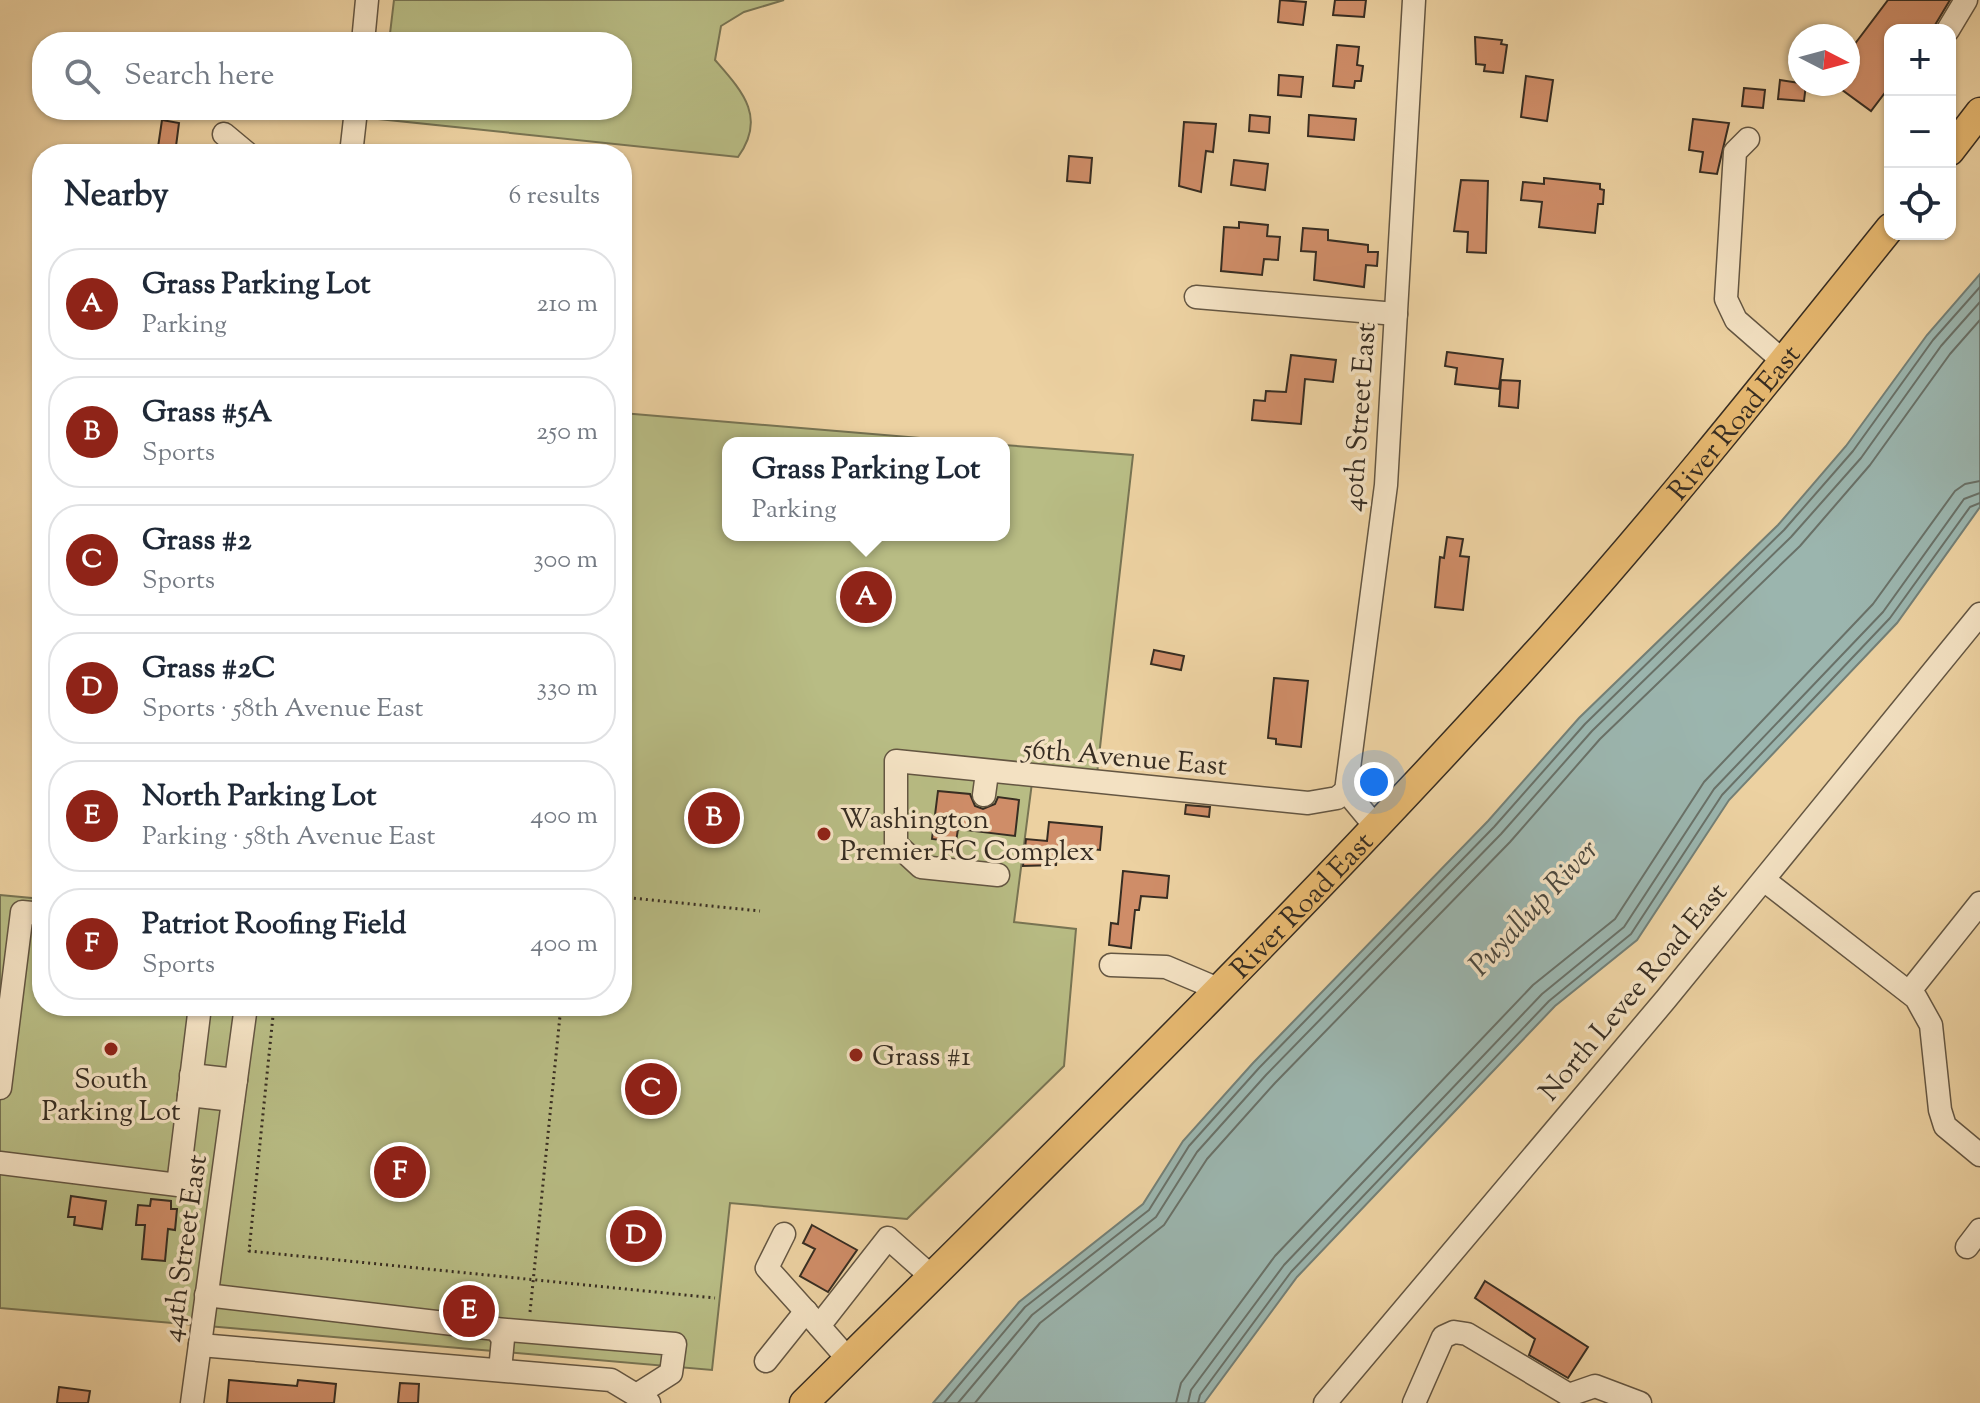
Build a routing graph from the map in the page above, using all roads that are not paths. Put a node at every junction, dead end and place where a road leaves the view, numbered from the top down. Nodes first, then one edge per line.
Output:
1 (367, 0) edge
2 (1414, 0) edge
3 (1966, 0) edge
4 (1952, 24) edge
5 (364, 32) edge
6 (1980, 112) edge
7 (355, 120) edge
8 (224, 134) dead end
9 (1748, 139) dead end
10 (1956, 143) edge
11 (236, 144) edge
12 (352, 144) edge
13 (1884, 235) edge
14 (1196, 297) dead end
15 (1396, 314) junction
16 (1783, 361) junction
17 (1980, 614) edge
18 (1346, 791) junction
19 (1375, 826) junction
20 (998, 875) dead end
21 (1764, 880) junction
22 (1980, 903) edge
23 (32, 913) edge
24 (1111, 965) dead end
25 (1218, 989) junction
26 (1909, 992) junction
27 (199, 1016) edge
28 (245, 1016) edge
29 (190, 1085) junction
30 (0, 1088) edge
31 (234, 1090) junction
32 (1980, 1155) edge
33 (0, 1163) edge
34 (784, 1234) dead end
35 (932, 1277) junction
36 (206, 1295) junction
37 (813, 1318) junction
38 (496, 1329) junction
39 (200, 1345) junction
40 (848, 1359) junction
41 (766, 1361) dead end
42 (500, 1370) junction
43 (643, 1399) edge
44 (192, 1403) edge
45 (804, 1403) edge
46 (1325, 1403) edge
47 (1414, 1403) edge
48 (1640, 1403) edge

1 - 5 street
2 - 15 street, 40th Street East
3 - 4 street
6 - 10 main road
7 - 12 street
8 - 11 street
9 - 16 street
13 - 16 main road, River Road East
14 - 15 street
15 - 18 street, 40th Street East
16 - 19 main road, River Road East
17 - 21 street, North Levee Road East
18 - 19 street
18 - 20 street, 56th Avenue East
19 - 25 main road, River Road East
21 - 26 street
21 - 46 street, North Levee Road East
22 - 26 street
23 - 30 street
24 - 25 street
25 - 35 main road, River Road East
26 - 32 street
27 - 29 street
28 - 31 street, 44th Street East
29 - 31 street
29 - 33 street
31 - 36 street, 44th Street East
34 - 37 street
35 - 37 street
35 - 40 main road, River Road East
36 - 38 street
36 - 39 street, 44th Street East
37 - 40 street
37 - 41 street
38 - 42 street
38 - 43 street
39 - 42 street
39 - 44 street, 44th Street East
40 - 45 main road, River Road East
42 - 43 street
47 - 48 street

